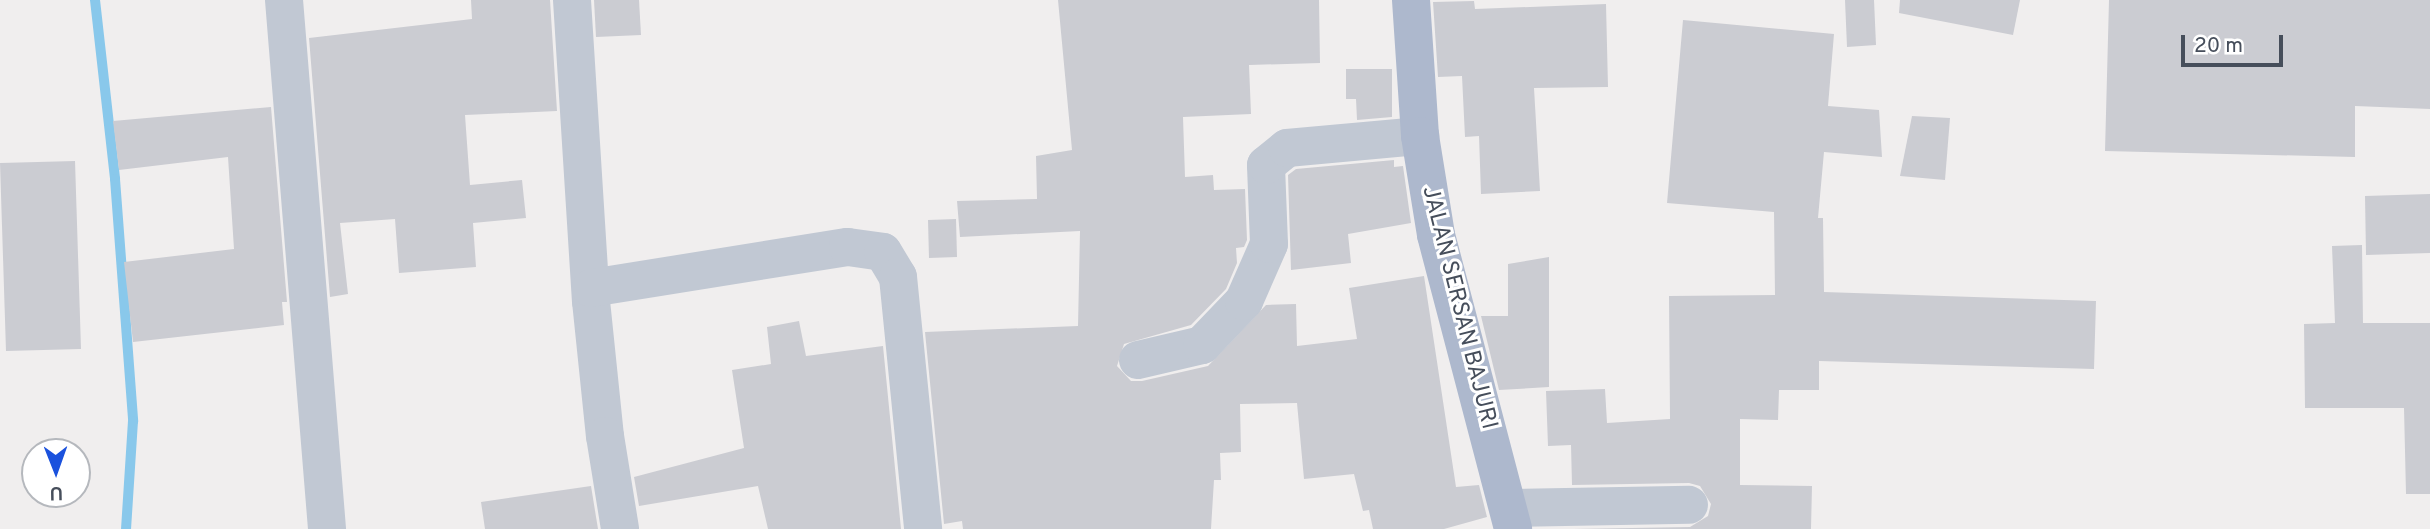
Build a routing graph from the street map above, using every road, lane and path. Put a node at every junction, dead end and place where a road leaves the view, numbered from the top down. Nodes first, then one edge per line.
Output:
1 (284, 0) edge
2 (572, 0) edge
3 (1411, 0) edge
4 (1420, 136) junction
5 (591, 289) junction
6 (1138, 360) dead end
7 (1689, 505) dead end
8 (1511, 519) edge
9 (327, 529) edge
10 (621, 529) edge
11 (923, 529) edge

1 - 9 street
2 - 5 street
3 - 4 main road, JALAN SERSAN BAJURI
4 - 6 street
4 - 8 main road, JALAN SERSAN BAJURI
5 - 10 street
5 - 11 street
7 - 8 street

